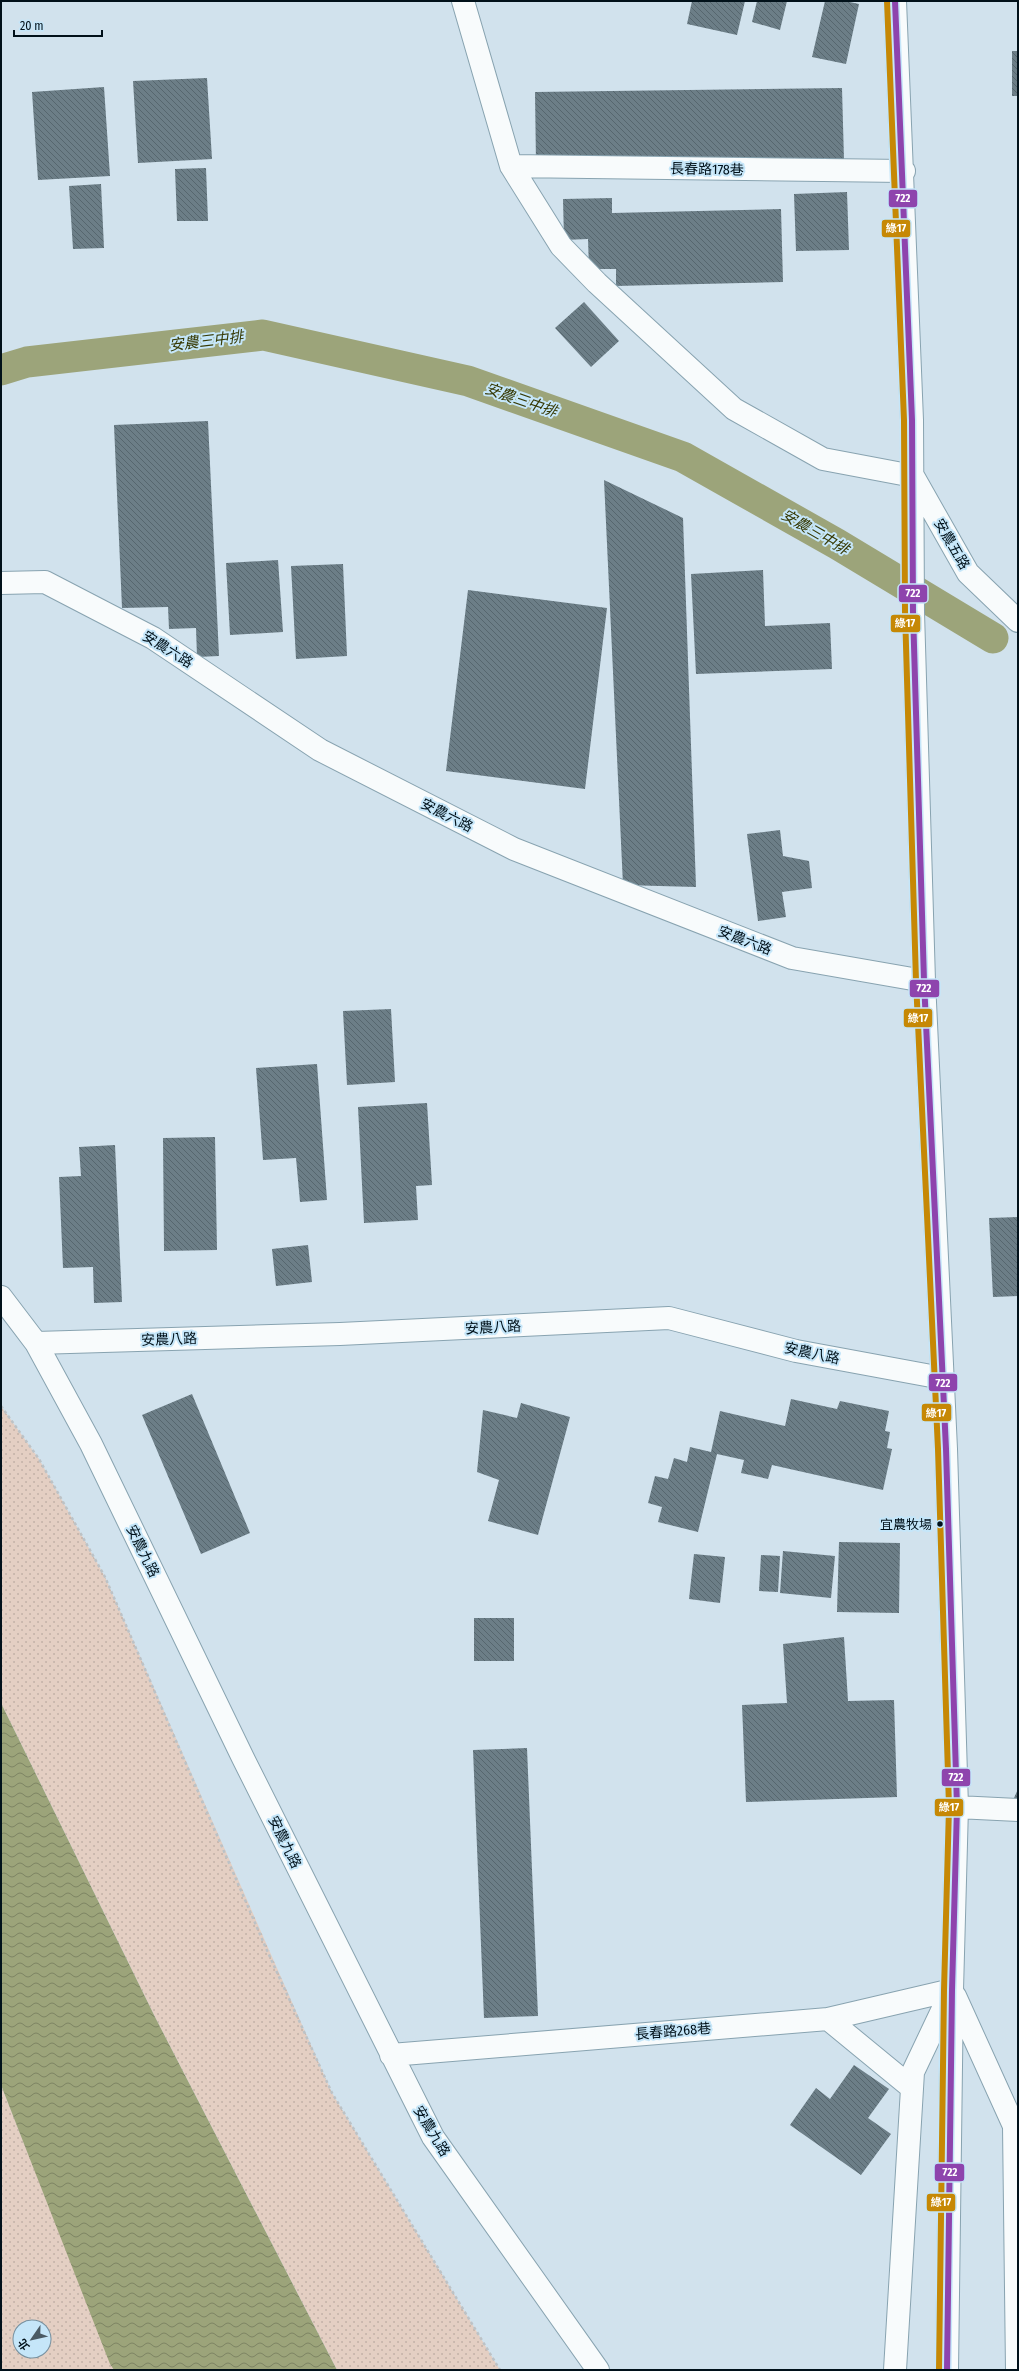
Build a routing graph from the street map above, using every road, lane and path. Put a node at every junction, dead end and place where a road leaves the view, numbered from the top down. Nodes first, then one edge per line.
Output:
1 (463, 1) edge
2 (895, 1) edge
3 (511, 166) junction
4 (904, 171) junction
5 (913, 476) junction
6 (1, 583) edge
7 (1018, 622) edge
8 (924, 981) junction
9 (1, 1297) edge
10 (36, 1343) junction
11 (942, 1378) junction
12 (1, 1406) edge
13 (958, 1807) junction
14 (1018, 1810) edge
15 (952, 1990) junction
16 (828, 2019) junction
17 (390, 2055) junction
18 (912, 2088) junction
19 (500, 2370) edge
20 (598, 2370) edge
21 (895, 2370) edge
22 (947, 2370) edge
23 (1017, 2370) edge

1 - 3 street
2 - 4 street
3 - 4 street, 長春路178巷
3 - 5 street
4 - 5 street
5 - 7 street, 安農五路
5 - 8 street
6 - 8 street, 安農六路
8 - 11 street
9 - 10 street, 安農九路
10 - 11 street, 安農八路
10 - 17 street, 安農九路
11 - 13 street
12 - 19 path
13 - 14 street
13 - 15 street
15 - 16 street, 長春路268巷
15 - 18 street
15 - 22 street
15 - 23 street
16 - 17 street, 長春路268巷
16 - 18 street
17 - 20 street, 安農九路
18 - 21 street

